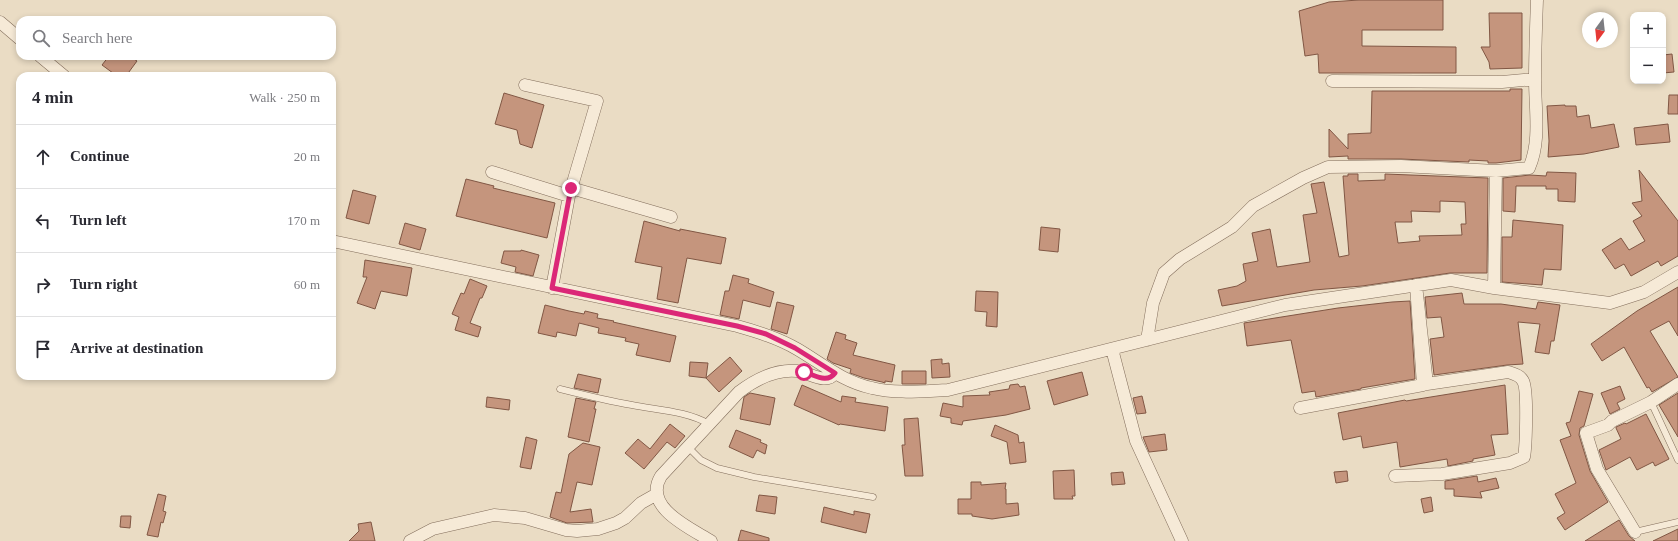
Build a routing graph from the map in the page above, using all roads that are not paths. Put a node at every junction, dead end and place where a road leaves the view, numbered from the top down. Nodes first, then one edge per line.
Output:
1 (1537, 0) edge
2 (0, 22) edge
3 (16, 36) edge
4 (45, 60) edge
5 (59, 72) edge
6 (1535, 79) junction
7 (1332, 81) dead end
8 (525, 86) dead end
9 (1496, 171) junction
10 (492, 172) dead end
11 (570, 192) junction
12 (671, 217) dead end
13 (336, 242) edge
14 (1678, 272) edge
15 (1416, 285) junction
16 (552, 288) junction
17 (1494, 288) junction
18 (1146, 340) junction
19 (1112, 349) junction
20 (835, 373) junction
21 (1678, 384) edge
22 (560, 389) dead end
23 (1651, 402) junction
24 (1300, 408) dead end
25 (709, 424) junction
26 (688, 447) junction
27 (1678, 460) edge
28 (1395, 476) dead end
29 (656, 494) junction
30 (873, 497) dead end
31 (1678, 522) edge
32 (1635, 532) joint
33 (410, 541) edge
34 (711, 541) edge
35 (1182, 541) edge

1 - 6 street
2 - 3 street
4 - 5 street
6 - 7 street
6 - 9 street
8 - 11 street
9 - 17 street
9 - 18 street
10 - 11 street
11 - 12 street
11 - 16 street
13 - 16 street
14 - 17 street
15 - 17 street
15 - 18 street
15 - 24 street
15 - 28 street
16 - 20 street
18 - 19 street
19 - 20 street
19 - 35 street
20 - 25 street
21 - 23 street
22 - 25 lane
23 - 27 lane
23 - 32 street
25 - 26 street
26 - 29 street
26 - 30 lane
29 - 33 street
29 - 34 street
31 - 32 lane

